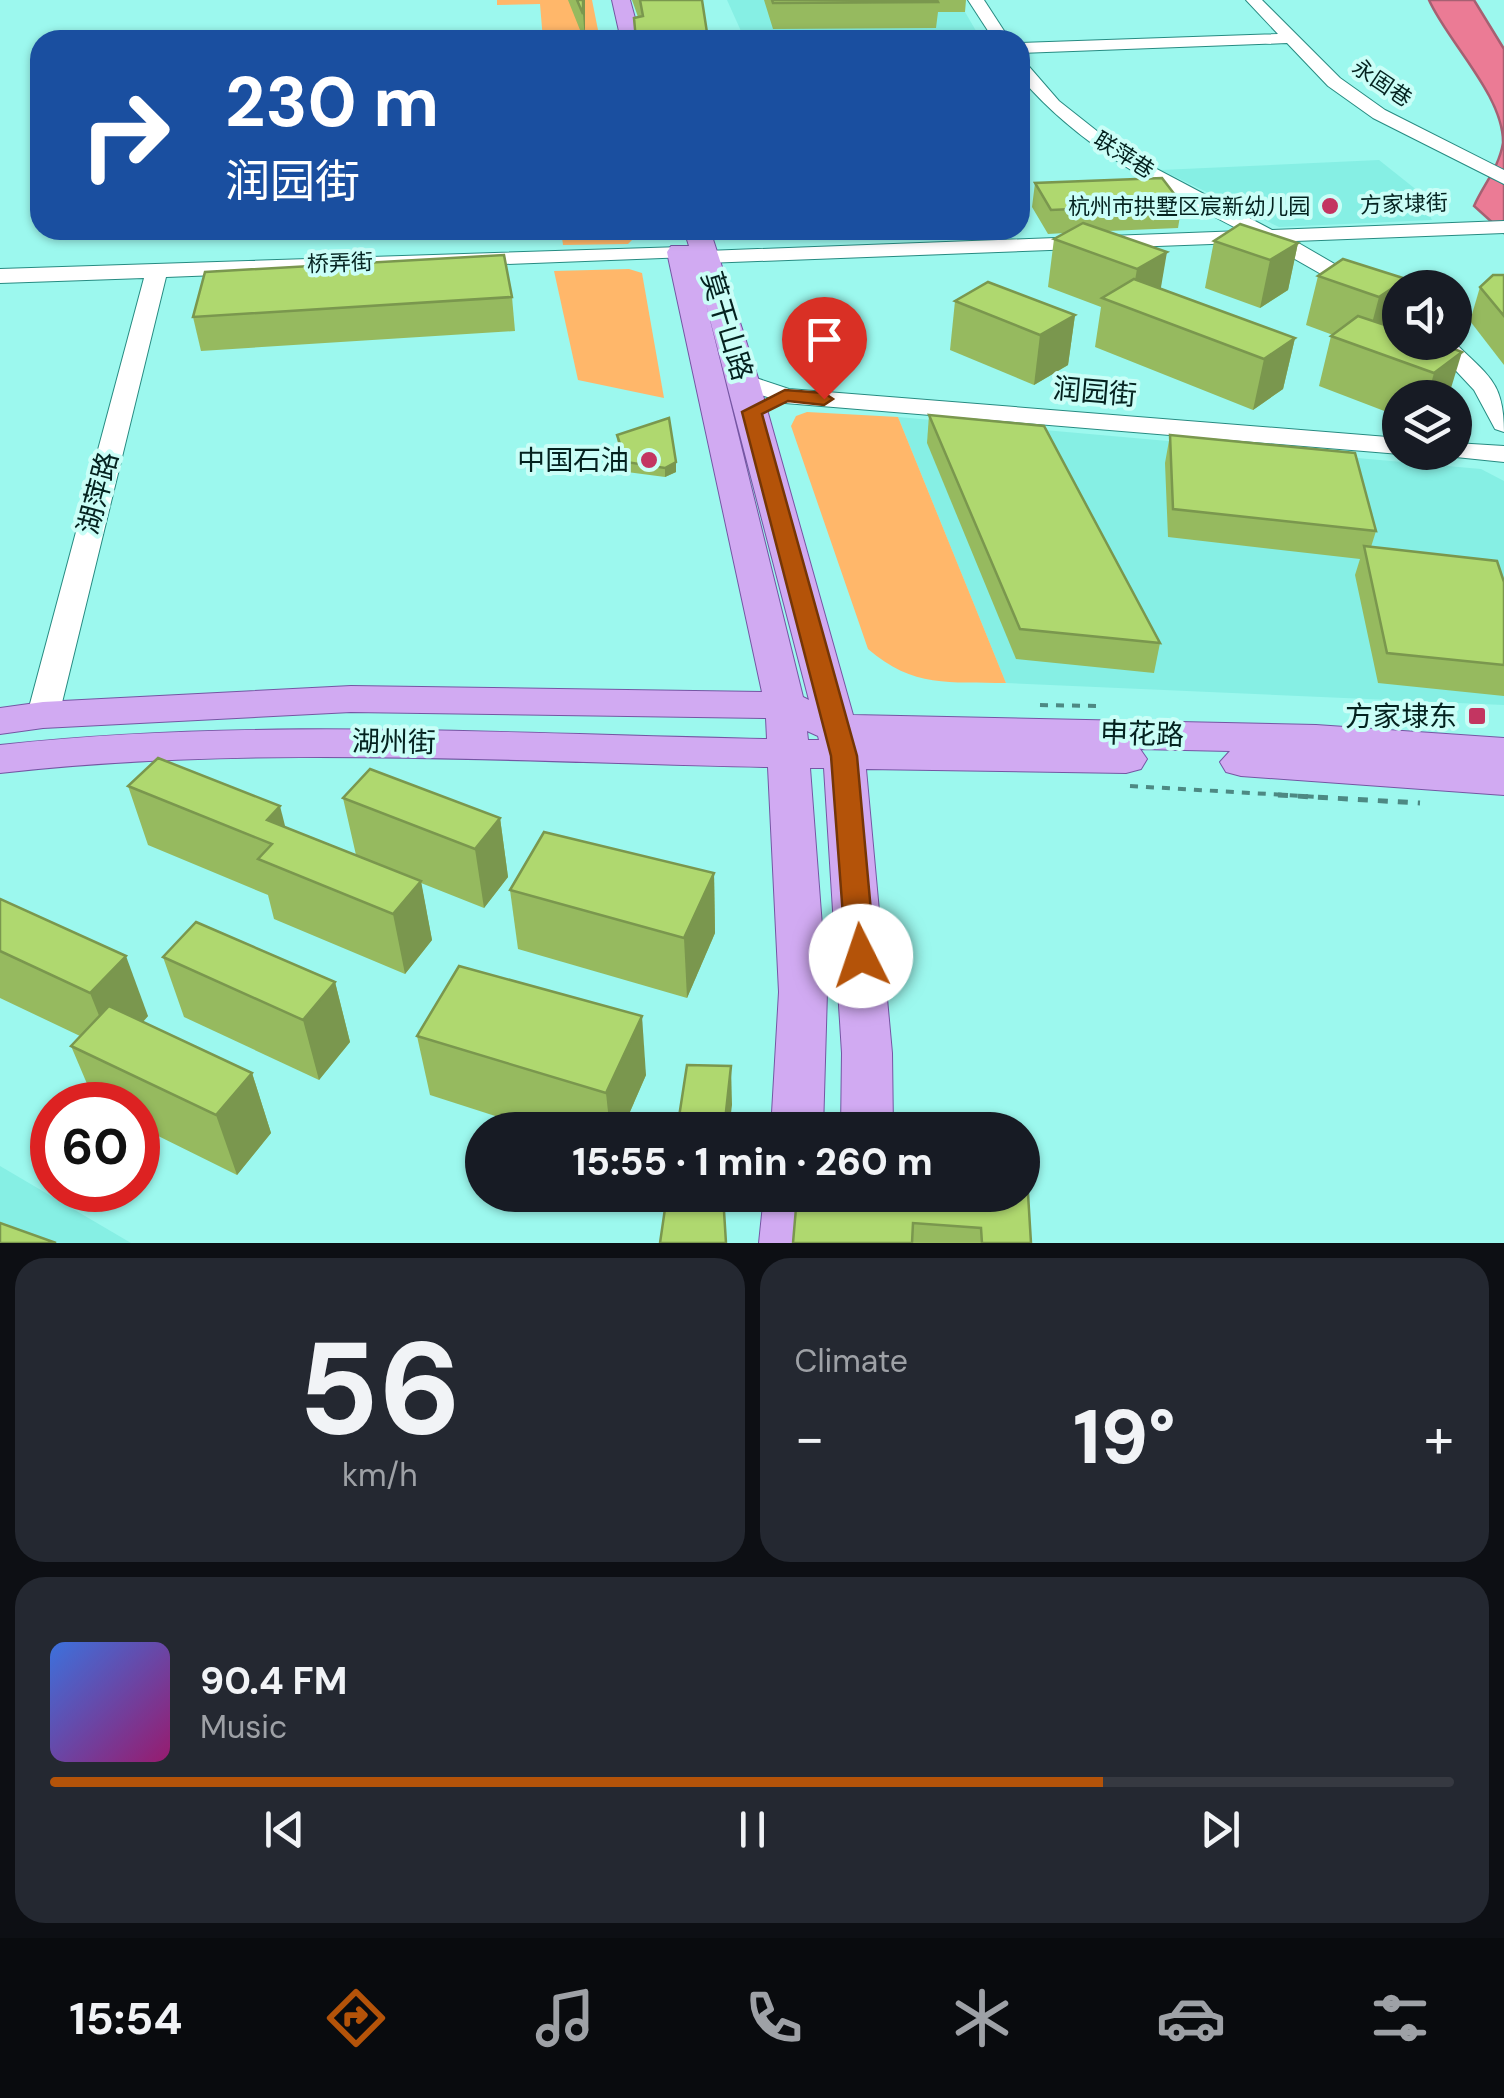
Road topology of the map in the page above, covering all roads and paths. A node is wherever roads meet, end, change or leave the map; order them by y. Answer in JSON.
{"nodes":[{"id":1,"x":621,"y":0,"type":"edge"},
{"id":2,"x":642,"y":0,"type":"edge"},
{"id":3,"x":976,"y":0,"type":"edge"},
{"id":4,"x":1254,"y":0,"type":"edge"},
{"id":5,"x":628,"y":30,"type":"edge"},
{"id":6,"x":650,"y":30,"type":"edge"},
{"id":7,"x":996,"y":30,"type":"edge"},
{"id":8,"x":1289,"y":38,"type":"junction"},
{"id":9,"x":1030,"y":48,"type":"edge"},
{"id":10,"x":1030,"y":78,"type":"edge"},
{"id":11,"x":1504,"y":178,"type":"edge"},
{"id":12,"x":1504,"y":227,"type":"edge"},
{"id":13,"x":1266,"y":233,"type":"junction"},
{"id":14,"x":1030,"y":237,"type":"edge"},
{"id":15,"x":863,"y":240,"type":"edge"},
{"id":16,"x":690,"y":243,"type":"edge"},
{"id":17,"x":157,"y":271,"type":"junction"},
{"id":18,"x":0,"y":276,"type":"edge"},
{"id":19,"x":1382,"y":301,"type":"edge"},
{"id":20,"x":1458,"y":360,"type":"edge"},
{"id":21,"x":748,"y":397,"type":"junction"},
{"id":22,"x":1504,"y":424,"type":"edge"},
{"id":23,"x":1382,"y":445,"type":"edge"},
{"id":24,"x":1472,"y":452,"type":"edge"},
{"id":25,"x":1504,"y":454,"type":"edge"},
{"id":26,"x":785,"y":705,"type":"junction"},
{"id":27,"x":43,"y":715,"type":"junction"},
{"id":28,"x":0,"y":721,"type":"edge"},
{"id":29,"x":840,"y":742,"type":"junction"},
{"id":30,"x":1504,"y":752,"type":"edge"},
{"id":31,"x":790,"y":754,"type":"junction"},
{"id":32,"x":0,"y":758,"type":"edge"},
{"id":33,"x":1504,"y":780,"type":"edge"},
{"id":34,"x":1120,"y":784,"type":"dead end"},
{"id":35,"x":1437,"y":801,"type":"dead end"},
{"id":36,"x":797,"y":1112,"type":"edge"},
{"id":37,"x":867,"y":1112,"type":"edge"},
{"id":38,"x":790,"y":1212,"type":"edge"},
{"id":39,"x":861,"y":1212,"type":"edge"},
{"id":40,"x":787,"y":1243,"type":"edge"},
{"id":41,"x":859,"y":1243,"type":"edge"}],
"edges":[{"from":1,"to":5,"type":"main road"},
{"from":2,"to":6,"type":"main road"},
{"from":3,"to":7,"type":"street"},
{"from":4,"to":8,"type":"street","name":"永固巷"},
{"from":8,"to":9,"type":"street"},
{"from":8,"to":11,"type":"street","name":"永固巷"},
{"from":10,"to":13,"type":"street","name":"联萍巷"},
{"from":12,"to":13,"type":"street","name":"方家埭街"},
{"from":13,"to":14,"type":"street","name":"方家埭街"},
{"from":13,"to":19,"type":"street","name":"联萍巷"},
{"from":15,"to":16,"type":"street","name":"方家埭街"},
{"from":16,"to":17,"type":"street","name":"桥弄街"},
{"from":16,"to":21,"type":"main road","name":"莫干山路"},
{"from":16,"to":26,"type":"main road","name":"莫干山路"},
{"from":17,"to":18,"type":"street","name":"桥弄街"},
{"from":17,"to":27,"type":"street","name":"湖萍路"},
{"from":20,"to":22,"type":"street"},
{"from":21,"to":23,"type":"street","name":"润园街"},
{"from":21,"to":29,"type":"main road","name":"莫干山路"},
{"from":24,"to":25,"type":"street"},
{"from":26,"to":27,"type":"main road","name":"湖州街"},
{"from":26,"to":29,"type":"main road","name":"申花路"},
{"from":26,"to":31,"type":"main road","name":"莫干山路"},
{"from":27,"to":28,"type":"main road","name":"湖州街"},
{"from":29,"to":30,"type":"main road","name":"申花路"},
{"from":29,"to":31,"type":"main road","name":"申花路"},
{"from":29,"to":33,"type":"main road","name":"申花路"},
{"from":29,"to":37,"type":"main road","name":"莫干山路"},
{"from":31,"to":32,"type":"main road","name":"湖州街"},
{"from":31,"to":36,"type":"main road","name":"莫干山路"},
{"from":34,"to":35,"type":"path"},
{"from":38,"to":40,"type":"main road"},
{"from":39,"to":41,"type":"main road"}]}
